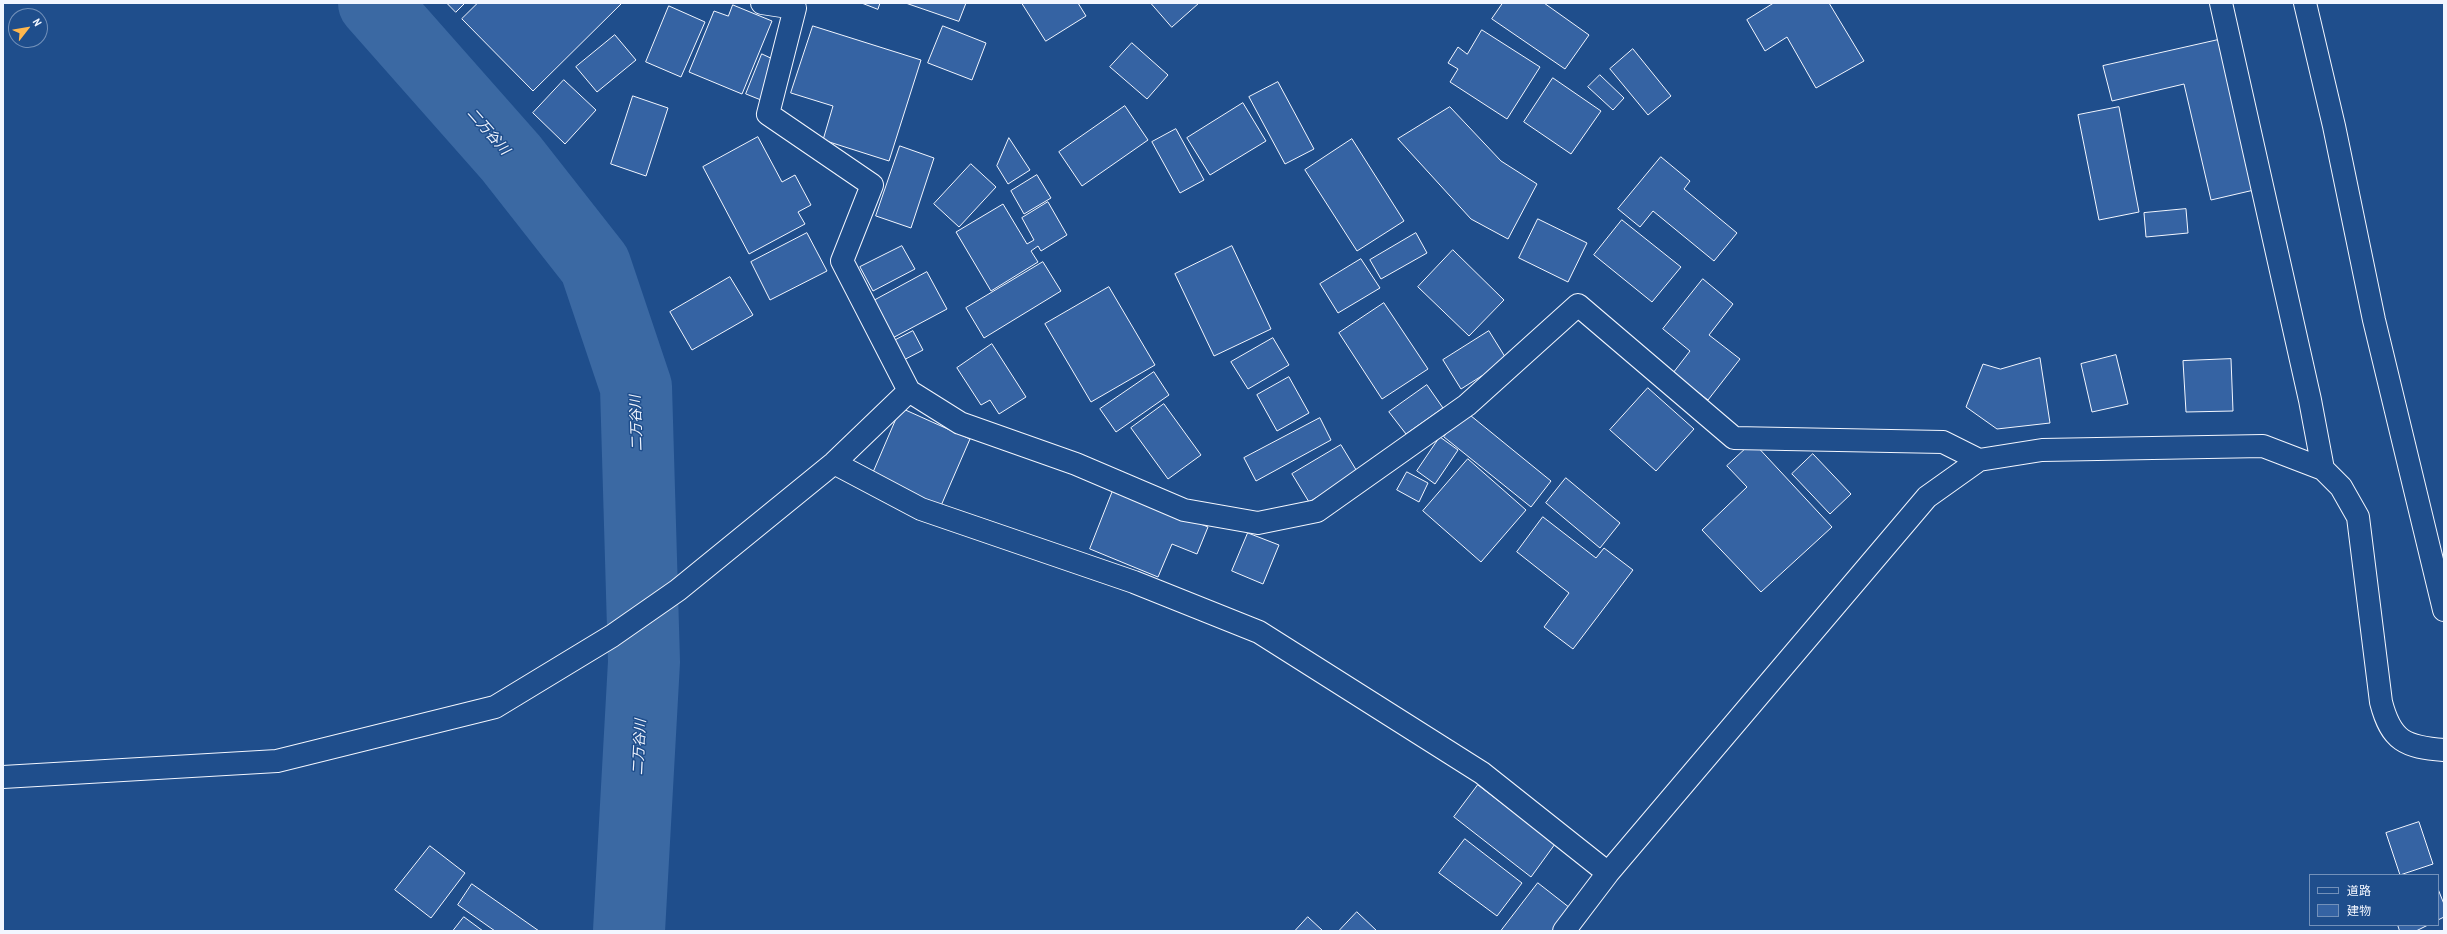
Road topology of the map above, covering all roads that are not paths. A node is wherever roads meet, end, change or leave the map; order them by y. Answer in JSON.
{"nodes":[{"id":1,"x":762,"y":3,"type":"edge"},
{"id":2,"x":2221,"y":3,"type":"edge"},
{"id":3,"x":2304,"y":3,"type":"edge"},
{"id":4,"x":909,"y":391,"type":"junction"},
{"id":5,"x":1979,"y":460,"type":"junction"},
{"id":6,"x":834,"y":463,"type":"junction"},
{"id":7,"x":2323,"y":469,"type":"junction"},
{"id":8,"x":2444,"y":610,"type":"edge"},
{"id":9,"x":2444,"y":750,"type":"edge"},
{"id":10,"x":3,"y":777,"type":"edge"},
{"id":11,"x":1608,"y":873,"type":"junction"},
{"id":12,"x":1564,"y":931,"type":"edge"}],
"edges":[{"from":1,"to":4,"type":"street"},
{"from":2,"to":7,"type":"street"},
{"from":3,"to":8,"type":"street"},
{"from":4,"to":5,"type":"street"},
{"from":4,"to":6,"type":"street"},
{"from":5,"to":7,"type":"street"},
{"from":5,"to":11,"type":"street"},
{"from":6,"to":10,"type":"street"},
{"from":6,"to":11,"type":"street"},
{"from":7,"to":9,"type":"street"},
{"from":11,"to":12,"type":"street"}]}
